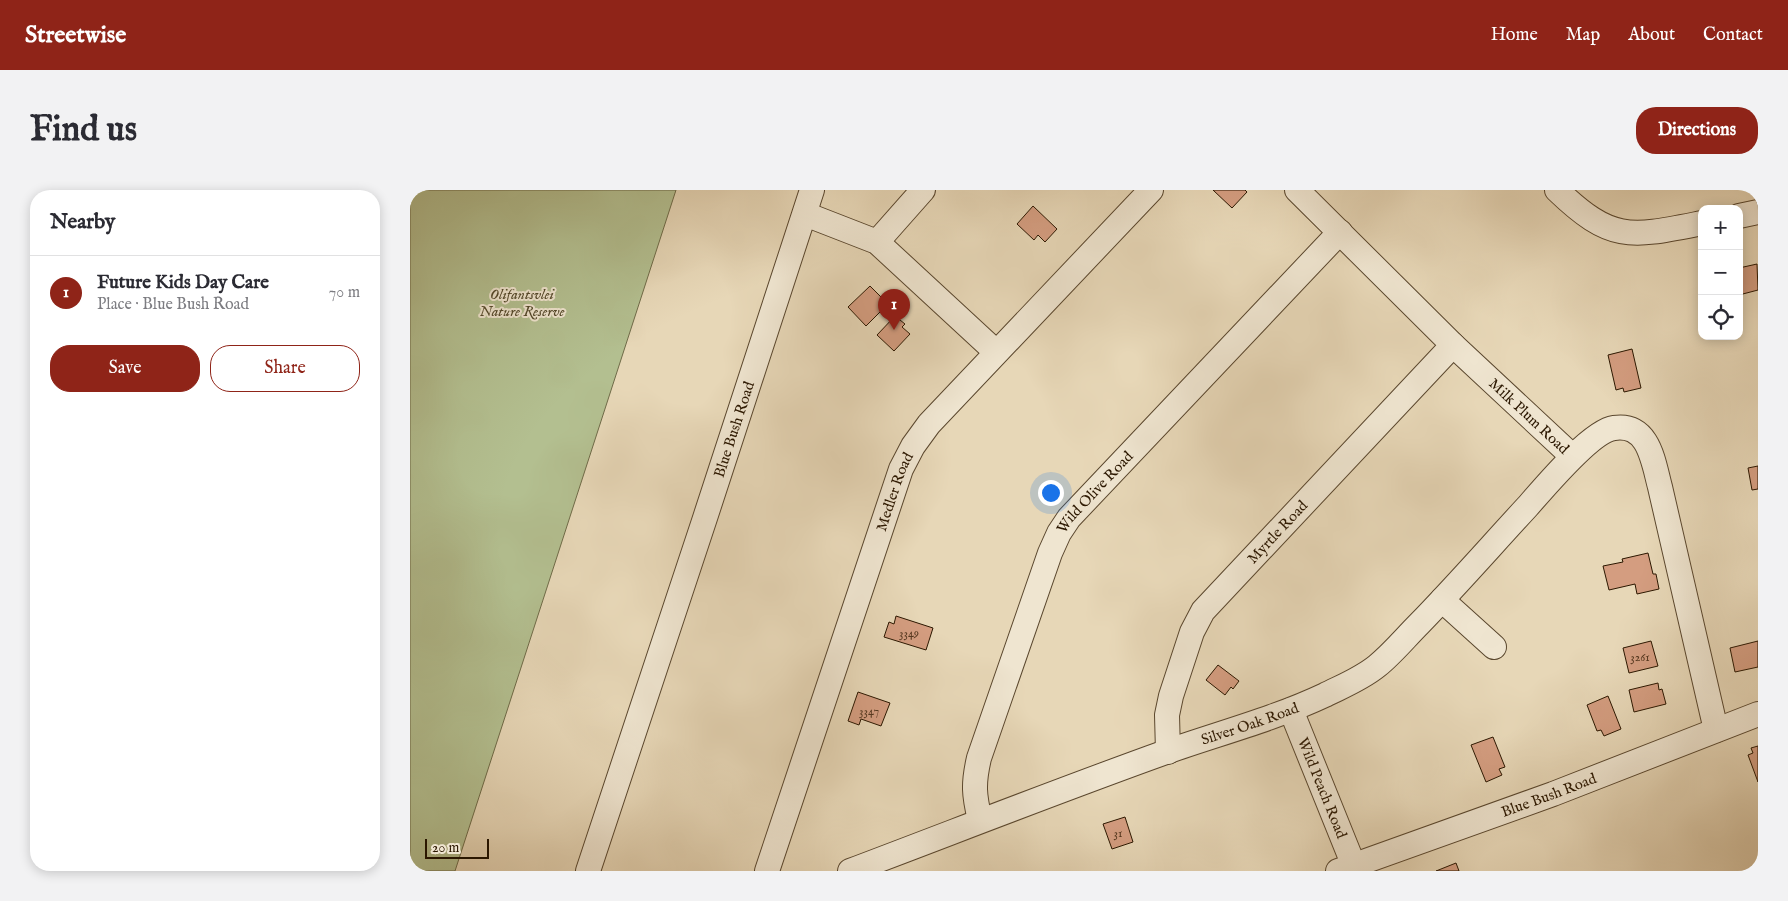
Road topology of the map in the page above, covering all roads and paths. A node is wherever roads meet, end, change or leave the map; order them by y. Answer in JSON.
{"nodes":[{"id":1,"x":812,"y":190,"type":"edge"},
{"id":2,"x":923,"y":190,"type":"edge"},
{"id":3,"x":1151,"y":190,"type":"edge"},
{"id":4,"x":1297,"y":190,"type":"edge"},
{"id":5,"x":1557,"y":190,"type":"edge"},
{"id":6,"x":1758,"y":212,"type":"edge"},
{"id":7,"x":805,"y":214,"type":"junction"},
{"id":8,"x":1743,"y":215,"type":"edge"},
{"id":9,"x":1698,"y":224,"type":"edge"},
{"id":10,"x":1340,"y":232,"type":"junction"},
{"id":11,"x":877,"y":242,"type":"junction"},
{"id":12,"x":1453,"y":345,"type":"junction"},
{"id":13,"x":996,"y":352,"type":"junction"},
{"id":14,"x":1572,"y":456,"type":"junction"},
{"id":15,"x":1442,"y":600,"type":"junction"},
{"id":16,"x":1494,"y":647,"type":"dead end"},
{"id":17,"x":1291,"y":710,"type":"junction"},
{"id":18,"x":1758,"y":714,"type":"edge"},
{"id":19,"x":1716,"y":730,"type":"junction"},
{"id":20,"x":1168,"y":752,"type":"junction"},
{"id":21,"x":980,"y":820,"type":"junction"},
{"id":22,"x":1350,"y":869,"type":"edge"},
{"id":23,"x":588,"y":871,"type":"edge"},
{"id":24,"x":767,"y":871,"type":"edge"},
{"id":25,"x":850,"y":871,"type":"edge"}],
"edges":[{"from":1,"to":7,"type":"street","name":"Blue Bush Road"},
{"from":2,"to":11,"type":"street"},
{"from":3,"to":13,"type":"street","name":"Medler Road"},
{"from":4,"to":10,"type":"street","name":"Milk Plum Road"},
{"from":5,"to":9,"type":"street"},
{"from":6,"to":8,"type":"street"},
{"from":7,"to":11,"type":"street"},
{"from":7,"to":23,"type":"street","name":"Blue Bush Road"},
{"from":10,"to":12,"type":"street","name":"Milk Plum Road"},
{"from":10,"to":21,"type":"street","name":"Wild Olive Road"},
{"from":11,"to":13,"type":"street"},
{"from":12,"to":14,"type":"street","name":"Milk Plum Road"},
{"from":12,"to":20,"type":"street","name":"Myrtle Road"},
{"from":13,"to":24,"type":"street","name":"Medler Road"},
{"from":14,"to":15,"type":"street","name":"Silver Oak Road"},
{"from":14,"to":19,"type":"street","name":"Milk Plum Road"},
{"from":15,"to":16,"type":"street"},
{"from":15,"to":17,"type":"street","name":"Silver Oak Road"},
{"from":17,"to":20,"type":"street","name":"Silver Oak Road"},
{"from":17,"to":22,"type":"street","name":"Wild Peach Road"},
{"from":18,"to":19,"type":"street","name":"Blue Bush Road"},
{"from":19,"to":22,"type":"street","name":"Blue Bush Road"},
{"from":20,"to":21,"type":"street","name":"Silver Oak Road"},
{"from":21,"to":25,"type":"street","name":"Silver Oak Road"}]}
